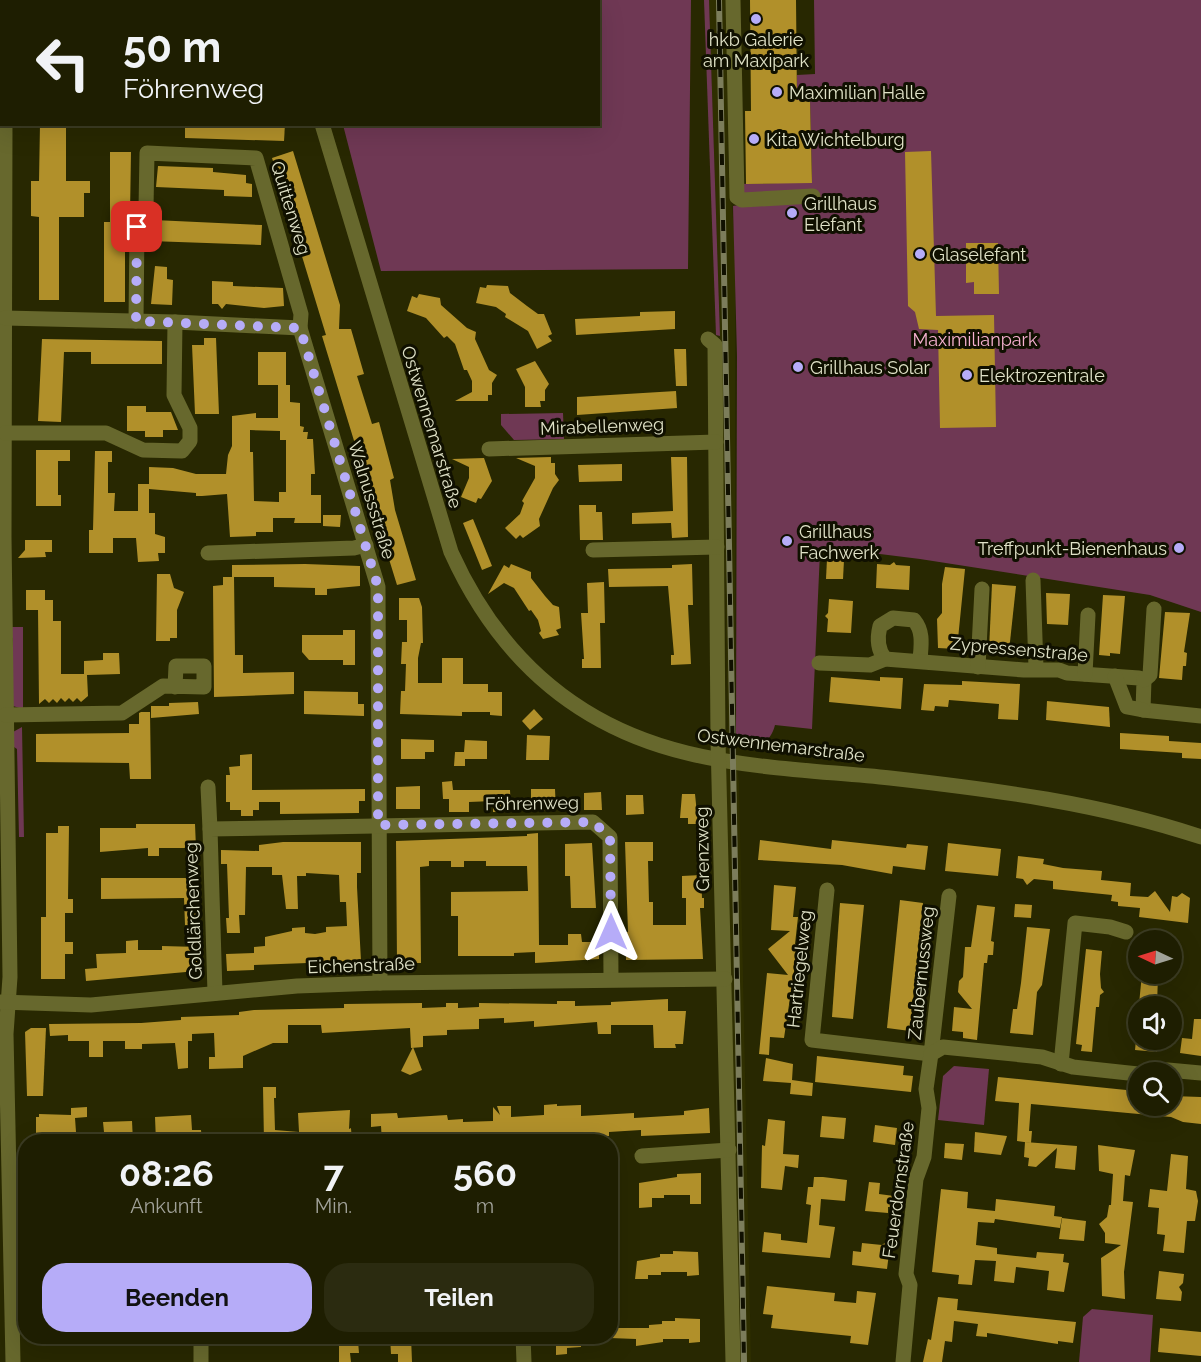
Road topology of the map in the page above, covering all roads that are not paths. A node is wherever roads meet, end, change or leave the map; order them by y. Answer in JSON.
{"nodes":[{"id":1,"x":733,"y":0,"type":"edge"},
{"id":2,"x":5,"y":126,"type":"edge"},
{"id":3,"x":323,"y":126,"type":"edge"},
{"id":4,"x":813,"y":196,"type":"dead end"},
{"id":5,"x":5,"y":318,"type":"junction"},
{"id":6,"x":136,"y":321,"type":"junction"},
{"id":7,"x":175,"y":322,"type":"junction"},
{"id":8,"x":300,"y":328,"type":"junction"},
{"id":9,"x":708,"y":339,"type":"dead end"},
{"id":10,"x":5,"y":433,"type":"junction"},
{"id":11,"x":716,"y":442,"type":"junction"},
{"id":12,"x":489,"y":449,"type":"dead end"},
{"id":13,"x":2,"y":537,"type":"edge"},
{"id":14,"x":366,"y":545,"type":"junction"},
{"id":15,"x":717,"y":547,"type":"junction"},
{"id":16,"x":593,"y":550,"type":"dead end"},
{"id":17,"x":208,"y":553,"type":"dead end"},
{"id":18,"x":1033,"y":580,"type":"dead end"},
{"id":19,"x":982,"y":589,"type":"dead end"},
{"id":20,"x":1154,"y":609,"type":"dead end"},
{"id":21,"x":1088,"y":615,"type":"dead end"},
{"id":22,"x":885,"y":659,"type":"junction"},
{"id":23,"x":920,"y":660,"type":"junction"},
{"id":24,"x":819,"y":663,"type":"dead end"},
{"id":25,"x":978,"y":667,"type":"junction"},
{"id":26,"x":1036,"y":668,"type":"junction"},
{"id":27,"x":1084,"y":674,"type":"junction"},
{"id":28,"x":1115,"y":676,"type":"junction"},
{"id":29,"x":1144,"y":680,"type":"junction"},
{"id":30,"x":175,"y":687,"type":"dead end"},
{"id":31,"x":1143,"y":710,"type":"junction"},
{"id":32,"x":6,"y":715,"type":"junction"},
{"id":33,"x":1201,"y":716,"type":"edge"},
{"id":34,"x":719,"y":759,"type":"junction"},
{"id":35,"x":208,"y":787,"type":"dead end"},
{"id":36,"x":378,"y":825,"type":"junction"},
{"id":37,"x":210,"y":829,"type":"junction"},
{"id":38,"x":1201,"y":837,"type":"edge"},
{"id":39,"x":826,"y":890,"type":"dead end"},
{"id":40,"x":949,"y":896,"type":"dead end"},
{"id":41,"x":1126,"y":932,"type":"dead end"},
{"id":42,"x":611,"y":979,"type":"junction"},
{"id":43,"x":725,"y":979,"type":"junction"},
{"id":44,"x":380,"y":983,"type":"junction"},
{"id":45,"x":215,"y":993,"type":"junction"},
{"id":46,"x":4,"y":1003,"type":"edge"},
{"id":47,"x":932,"y":1054,"type":"junction"},
{"id":48,"x":1061,"y":1064,"type":"junction"},
{"id":49,"x":1182,"y":1071,"type":"edge"},
{"id":50,"x":1128,"y":1073,"type":"edge"},
{"id":51,"x":1201,"y":1073,"type":"edge"},
{"id":52,"x":729,"y":1150,"type":"junction"},
{"id":53,"x":642,"y":1156,"type":"dead end"},
{"id":54,"x":5,"y":1241,"type":"edge"},
{"id":55,"x":201,"y":1344,"type":"edge"},
{"id":56,"x":523,"y":1344,"type":"edge"},
{"id":57,"x":13,"y":1362,"type":"edge"},
{"id":58,"x":201,"y":1362,"type":"edge"},
{"id":59,"x":524,"y":1362,"type":"edge"},
{"id":60,"x":733,"y":1362,"type":"edge"},
{"id":61,"x":903,"y":1362,"type":"edge"}],
"edges":[{"from":1,"to":4,"type":"street"},
{"from":2,"to":5,"type":"street"},
{"from":3,"to":34,"type":"street","name":"Ostwennemarstraße"},
{"from":5,"to":6,"type":"street"},
{"from":5,"to":10,"type":"street"},
{"from":6,"to":7,"type":"street"},
{"from":6,"to":8,"type":"street","name":"Quittenweg"},
{"from":7,"to":8,"type":"street"},
{"from":7,"to":10,"type":"street"},
{"from":8,"to":14,"type":"street","name":"Walnussstraße"},
{"from":9,"to":11,"type":"street","name":"Grenzweg"},
{"from":10,"to":13,"type":"street"},
{"from":11,"to":12,"type":"street","name":"Mirabellenweg"},
{"from":11,"to":15,"type":"street","name":"Grenzweg"},
{"from":13,"to":32,"type":"street"},
{"from":14,"to":17,"type":"street"},
{"from":14,"to":36,"type":"street","name":"Walnussstraße"},
{"from":15,"to":16,"type":"street"},
{"from":15,"to":34,"type":"street","name":"Grenzweg"},
{"from":18,"to":26,"type":"street"},
{"from":19,"to":25,"type":"street"},
{"from":20,"to":29,"type":"street"},
{"from":21,"to":27,"type":"street"},
{"from":22,"to":23,"type":"street","name":"Zypressenstraße"},
{"from":22,"to":23,"type":"street"},
{"from":22,"to":24,"type":"street","name":"Zypressenstraße"},
{"from":23,"to":25,"type":"street","name":"Zypressenstraße"},
{"from":25,"to":26,"type":"street","name":"Zypressenstraße"},
{"from":26,"to":27,"type":"street","name":"Zypressenstraße"},
{"from":27,"to":28,"type":"street","name":"Zypressenstraße"},
{"from":28,"to":29,"type":"street","name":"Zypressenstraße"},
{"from":28,"to":31,"type":"street"},
{"from":29,"to":31,"type":"street"},
{"from":30,"to":32,"type":"street"},
{"from":31,"to":33,"type":"street"},
{"from":32,"to":46,"type":"street"},
{"from":34,"to":38,"type":"street","name":"Ostwennemarstraße"},
{"from":34,"to":43,"type":"street","name":"Grenzweg"},
{"from":35,"to":37,"type":"street","name":"Goldlärchenweg"},
{"from":36,"to":37,"type":"street","name":"Goldlärchenweg"},
{"from":36,"to":42,"type":"street","name":"Föhrenweg"},
{"from":36,"to":44,"type":"street","name":"Walnussstraße"},
{"from":37,"to":45,"type":"street","name":"Goldlärchenweg"},
{"from":39,"to":47,"type":"street","name":"Hartriegelweg"},
{"from":40,"to":47,"type":"street","name":"Zaubernussweg"},
{"from":41,"to":48,"type":"street"},
{"from":42,"to":43,"type":"street","name":"Eichenstraße"},
{"from":42,"to":44,"type":"street","name":"Eichenstraße"},
{"from":43,"to":52,"type":"street","name":"Grenzweg"},
{"from":44,"to":45,"type":"street","name":"Eichenstraße"},
{"from":45,"to":46,"type":"street","name":"Eichenstraße"},
{"from":46,"to":54,"type":"street"},
{"from":47,"to":48,"type":"street"},
{"from":47,"to":61,"type":"street","name":"Feuerdornstraße"},
{"from":48,"to":50,"type":"street"},
{"from":49,"to":51,"type":"street"},
{"from":52,"to":53,"type":"street"},
{"from":52,"to":60,"type":"street","name":"Grenzweg"},
{"from":54,"to":57,"type":"street"},
{"from":55,"to":58,"type":"street"},
{"from":56,"to":59,"type":"street"}]}
